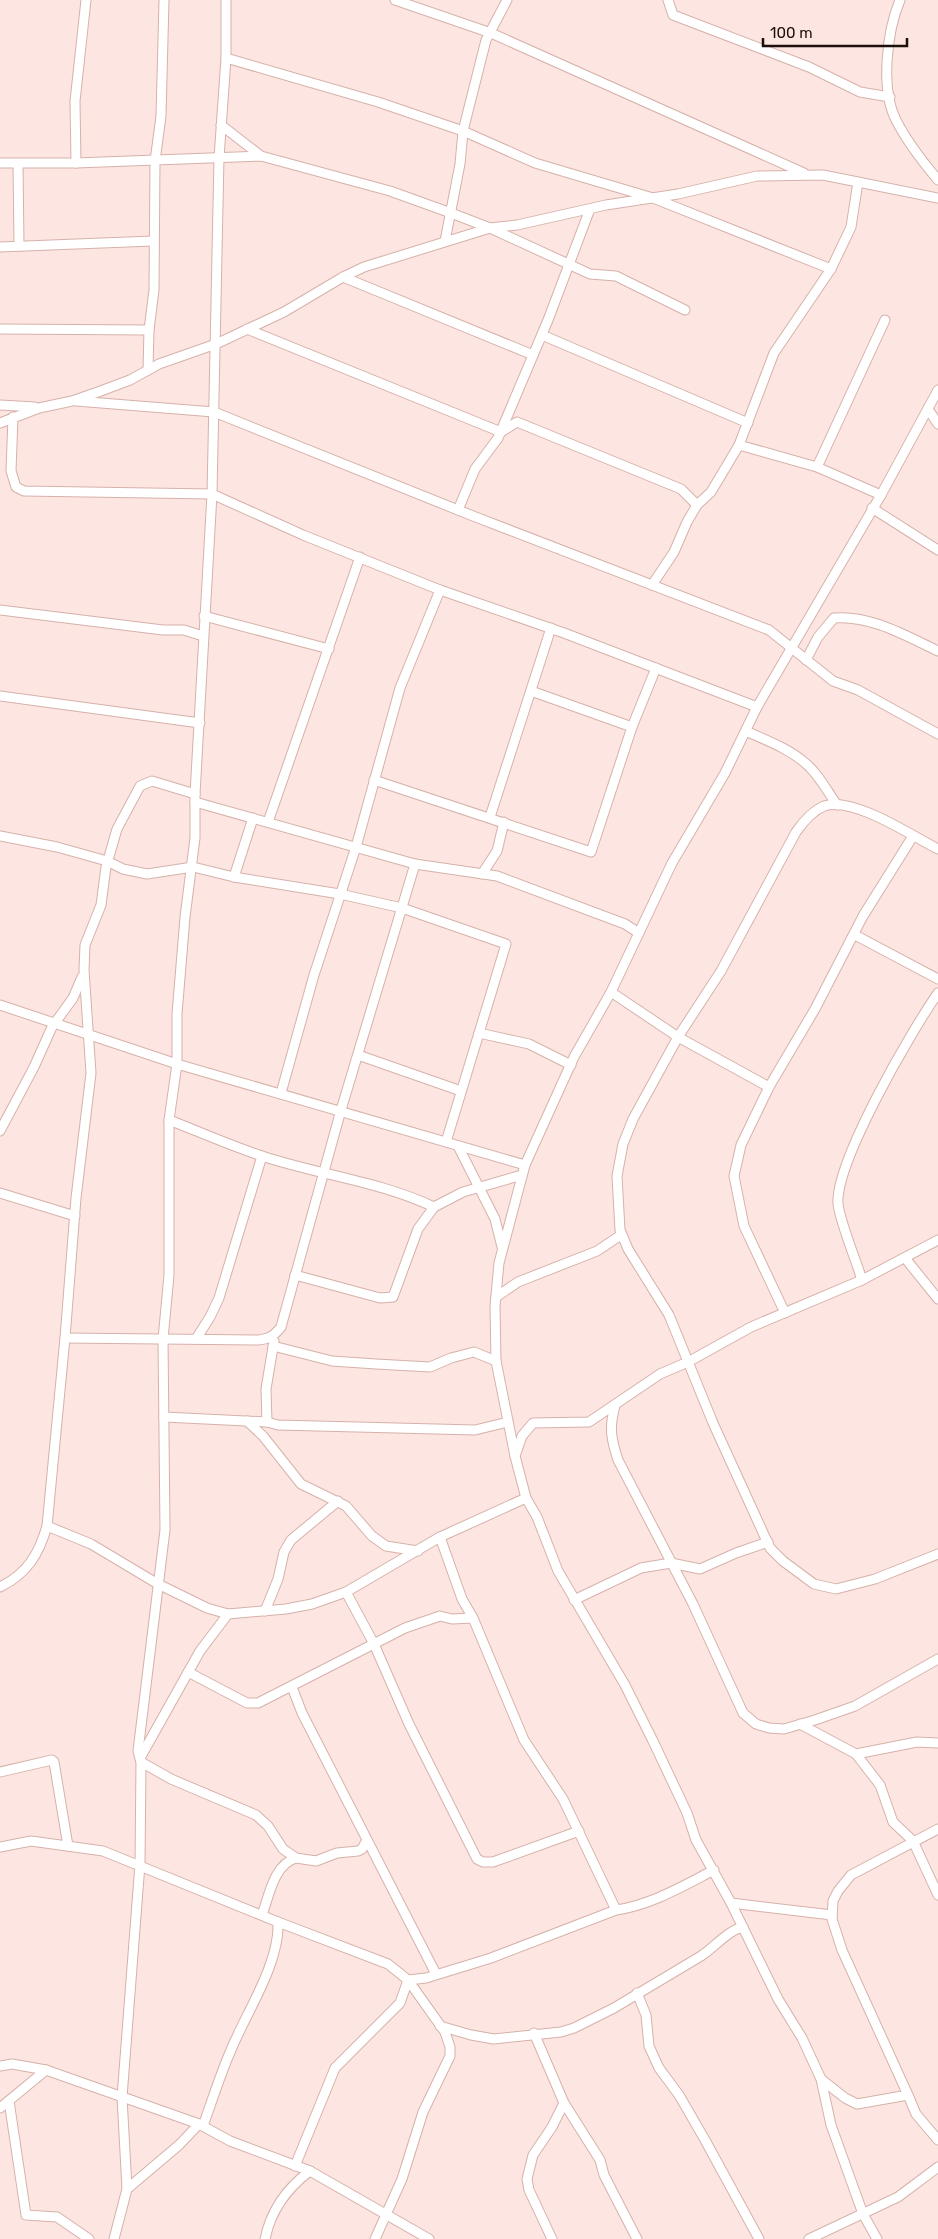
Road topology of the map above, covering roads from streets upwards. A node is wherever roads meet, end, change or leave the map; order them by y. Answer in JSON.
{"nodes":[{"id":1,"x":86,"y":0,"type":"edge"},
{"id":2,"x":164,"y":0,"type":"edge"},
{"id":3,"x":226,"y":0,"type":"edge"},
{"id":4,"x":395,"y":0,"type":"edge"},
{"id":5,"x":507,"y":0,"type":"edge"},
{"id":6,"x":668,"y":0,"type":"edge"},
{"id":7,"x":900,"y":0,"type":"edge"},
{"id":8,"x":491,"y":32,"type":"junction"},
{"id":9,"x":226,"y":58,"type":"junction"},
{"id":10,"x":890,"y":98,"type":"junction"},
{"id":11,"x":221,"y":125,"type":"junction"},
{"id":12,"x":463,"y":131,"type":"junction"},
{"id":13,"x":261,"y":156,"type":"junction"},
{"id":14,"x":219,"y":158,"type":"junction"},
{"id":15,"x":155,"y":161,"type":"junction"},
{"id":16,"x":0,"y":163,"type":"edge"},
{"id":17,"x":76,"y":163,"type":"junction"},
{"id":18,"x":18,"y":164,"type":"junction"},
{"id":19,"x":809,"y":175,"type":"junction"},
{"id":20,"x":938,"y":180,"type":"edge"},
{"id":21,"x":858,"y":182,"type":"junction"},
{"id":22,"x":937,"y":195,"type":"edge"},
{"id":23,"x":652,"y":198,"type":"junction"},
{"id":24,"x":590,"y":209,"type":"junction"},
{"id":25,"x":451,"y":213,"type":"junction"},
{"id":26,"x":490,"y":228,"type":"junction"},
{"id":27,"x":153,"y":241,"type":"junction"},
{"id":28,"x":446,"y":241,"type":"junction"},
{"id":29,"x":19,"y":246,"type":"junction"},
{"id":30,"x":0,"y":247,"type":"edge"},
{"id":31,"x":569,"y":266,"type":"junction"},
{"id":32,"x":831,"y":269,"type":"junction"},
{"id":33,"x":343,"y":277,"type":"junction"},
{"id":34,"x":685,"y":310,"type":"dead end"},
{"id":35,"x":885,"y":320,"type":"dead end"},
{"id":36,"x":0,"y":329,"type":"edge"},
{"id":37,"x":247,"y":329,"type":"junction"},
{"id":38,"x":149,"y":330,"type":"junction"},
{"id":39,"x":542,"y":335,"type":"junction"},
{"id":40,"x":216,"y":344,"type":"junction"},
{"id":41,"x":533,"y":355,"type":"junction"},
{"id":42,"x":148,"y":370,"type":"junction"},
{"id":43,"x":938,"y":390,"type":"edge"},
{"id":44,"x":72,"y":401,"type":"junction"},
{"id":45,"x":0,"y":405,"type":"edge"},
{"id":46,"x":39,"y":408,"type":"junction"},
{"id":47,"x":928,"y":409,"type":"junction"},
{"id":48,"x":214,"y":412,"type":"junction"},
{"id":49,"x":13,"y":417,"type":"junction"},
{"id":50,"x":0,"y":423,"type":"edge"},
{"id":51,"x":748,"y":423,"type":"junction"},
{"id":52,"x":938,"y":424,"type":"edge"},
{"id":53,"x":501,"y":432,"type":"junction"},
{"id":54,"x":739,"y":445,"type":"junction"},
{"id":55,"x":816,"y":467,"type":"junction"},
{"id":56,"x":212,"y":494,"type":"junction"},
{"id":57,"x":881,"y":495,"type":"junction"},
{"id":58,"x":697,"y":505,"type":"junction"},
{"id":59,"x":872,"y":508,"type":"junction"},
{"id":60,"x":458,"y":510,"type":"junction"},
{"id":61,"x":938,"y":550,"type":"edge"},
{"id":62,"x":360,"y":557,"type":"junction"},
{"id":63,"x":652,"y":585,"type":"junction"},
{"id":64,"x":440,"y":590,"type":"junction"},
{"id":65,"x":0,"y":610,"type":"edge"},
{"id":66,"x":204,"y":616,"type":"junction"},
{"id":67,"x":551,"y":628,"type":"junction"},
{"id":68,"x":203,"y":636,"type":"junction"},
{"id":69,"x":329,"y":649,"type":"junction"},
{"id":70,"x":792,"y":649,"type":"junction"},
{"id":71,"x":938,"y":651,"type":"edge"},
{"id":72,"x":806,"y":660,"type":"junction"},
{"id":73,"x":656,"y":668,"type":"junction"},
{"id":74,"x":531,"y":692,"type":"junction"},
{"id":75,"x":0,"y":696,"type":"edge"},
{"id":76,"x":757,"y":707,"type":"junction"},
{"id":77,"x":200,"y":723,"type":"junction"},
{"id":78,"x":632,"y":727,"type":"junction"},
{"id":79,"x":746,"y":731,"type":"junction"},
{"id":80,"x":938,"y":734,"type":"edge"},
{"id":81,"x":374,"y":780,"type":"junction"},
{"id":82,"x":195,"y":798,"type":"junction"},
{"id":83,"x":837,"y":805,"type":"junction"},
{"id":84,"x":253,"y":818,"type":"junction"},
{"id":85,"x":490,"y":818,"type":"junction"},
{"id":86,"x":268,"y":822,"type":"junction"},
{"id":87,"x":504,"y":822,"type":"junction"},
{"id":88,"x":0,"y":836,"type":"edge"},
{"id":89,"x":914,"y":836,"type":"junction"},
{"id":90,"x":356,"y":847,"type":"junction"},
{"id":91,"x":938,"y":849,"type":"edge"},
{"id":92,"x":107,"y":861,"type":"junction"},
{"id":93,"x":415,"y":864,"type":"junction"},
{"id":94,"x":193,"y":866,"type":"junction"},
{"id":95,"x":482,"y":874,"type":"junction"},
{"id":96,"x":234,"y":877,"type":"junction"},
{"id":97,"x":340,"y":894,"type":"junction"},
{"id":98,"x":402,"y":908,"type":"junction"},
{"id":99,"x":639,"y":933,"type":"junction"},
{"id":100,"x":855,"y":935,"type":"junction"},
{"id":101,"x":84,"y":970,"type":"junction"},
{"id":102,"x":938,"y":979,"type":"edge"},
{"id":103,"x":611,"y":992,"type":"junction"},
{"id":104,"x":938,"y":993,"type":"edge"},
{"id":105,"x":0,"y":1005,"type":"edge"},
{"id":106,"x":54,"y":1024,"type":"junction"},
{"id":107,"x":479,"y":1033,"type":"junction"},
{"id":108,"x":90,"y":1036,"type":"junction"},
{"id":109,"x":678,"y":1037,"type":"junction"},
{"id":110,"x":358,"y":1054,"type":"junction"},
{"id":111,"x":177,"y":1064,"type":"junction"},
{"id":112,"x":571,"y":1064,"type":"junction"},
{"id":113,"x":769,"y":1087,"type":"junction"},
{"id":114,"x":461,"y":1091,"type":"junction"},
{"id":115,"x":281,"y":1093,"type":"junction"},
{"id":116,"x":341,"y":1110,"type":"junction"},
{"id":117,"x":169,"y":1120,"type":"junction"},
{"id":118,"x":0,"y":1131,"type":"edge"},
{"id":119,"x":446,"y":1142,"type":"junction"},
{"id":120,"x":458,"y":1146,"type":"junction"},
{"id":121,"x":262,"y":1156,"type":"junction"},
{"id":122,"x":525,"y":1165,"type":"junction"},
{"id":123,"x":323,"y":1172,"type":"junction"},
{"id":124,"x":522,"y":1175,"type":"junction"},
{"id":125,"x":478,"y":1188,"type":"junction"},
{"id":126,"x":0,"y":1193,"type":"edge"},
{"id":127,"x":434,"y":1207,"type":"junction"},
{"id":128,"x":75,"y":1216,"type":"junction"},
{"id":129,"x":620,"y":1234,"type":"junction"},
{"id":130,"x":938,"y":1240,"type":"edge"},
{"id":131,"x":502,"y":1250,"type":"junction"},
{"id":132,"x":905,"y":1258,"type":"junction"},
{"id":133,"x":295,"y":1276,"type":"junction"},
{"id":134,"x":862,"y":1280,"type":"junction"},
{"id":135,"x":496,"y":1297,"type":"junction"},
{"id":136,"x":938,"y":1299,"type":"edge"},
{"id":137,"x":785,"y":1313,"type":"junction"},
{"id":138,"x":275,"y":1335,"type":"junction"},
{"id":139,"x":66,"y":1338,"type":"junction"},
{"id":140,"x":163,"y":1339,"type":"junction"},
{"id":141,"x":196,"y":1339,"type":"junction"},
{"id":142,"x":273,"y":1346,"type":"junction"},
{"id":143,"x":496,"y":1361,"type":"junction"},
{"id":144,"x":688,"y":1362,"type":"junction"},
{"id":145,"x":615,"y":1406,"type":"junction"},
{"id":146,"x":164,"y":1418,"type":"junction"},
{"id":147,"x":247,"y":1421,"type":"junction"},
{"id":148,"x":267,"y":1422,"type":"junction"},
{"id":149,"x":508,"y":1422,"type":"junction"},
{"id":150,"x":515,"y":1456,"type":"junction"},
{"id":151,"x":526,"y":1498,"type":"junction"},
{"id":152,"x":338,"y":1501,"type":"junction"},
{"id":153,"x":47,"y":1526,"type":"junction"},
{"id":154,"x":440,"y":1537,"type":"junction"},
{"id":155,"x":768,"y":1542,"type":"junction"},
{"id":156,"x":418,"y":1551,"type":"junction"},
{"id":157,"x":938,"y":1554,"type":"edge"},
{"id":158,"x":671,"y":1563,"type":"junction"},
{"id":159,"x":158,"y":1584,"type":"junction"},
{"id":160,"x":0,"y":1587,"type":"edge"},
{"id":161,"x":346,"y":1592,"type":"junction"},
{"id":162,"x":574,"y":1600,"type":"junction"},
{"id":163,"x":265,"y":1611,"type":"junction"},
{"id":164,"x":228,"y":1614,"type":"junction"},
{"id":165,"x":473,"y":1618,"type":"junction"},
{"id":166,"x":374,"y":1644,"type":"junction"},
{"id":167,"x":938,"y":1659,"type":"edge"},
{"id":168,"x":188,"y":1672,"type":"junction"},
{"id":169,"x":292,"y":1687,"type":"junction"},
{"id":170,"x":800,"y":1724,"type":"junction"},
{"id":171,"x":938,"y":1742,"type":"edge"},
{"id":172,"x":856,"y":1754,"type":"junction"},
{"id":173,"x":140,"y":1760,"type":"junction"},
{"id":174,"x":0,"y":1772,"type":"edge"},
{"id":175,"x":938,"y":1829,"type":"edge"},
{"id":176,"x":579,"y":1831,"type":"junction"},
{"id":177,"x":367,"y":1840,"type":"junction"},
{"id":178,"x":913,"y":1841,"type":"junction"},
{"id":179,"x":68,"y":1846,"type":"junction"},
{"id":180,"x":0,"y":1847,"type":"edge"},
{"id":181,"x":296,"y":1858,"type":"junction"},
{"id":182,"x":140,"y":1864,"type":"junction"},
{"id":183,"x":714,"y":1870,"type":"junction"},
{"id":184,"x":938,"y":1896,"type":"edge"},
{"id":185,"x":731,"y":1903,"type":"junction"},
{"id":186,"x":616,"y":1910,"type":"junction"},
{"id":187,"x":262,"y":1915,"type":"junction"},
{"id":188,"x":832,"y":1915,"type":"junction"},
{"id":189,"x":278,"y":1922,"type":"junction"},
{"id":190,"x":743,"y":1927,"type":"junction"},
{"id":191,"x":436,"y":1974,"type":"junction"},
{"id":192,"x":408,"y":1980,"type":"junction"},
{"id":193,"x":637,"y":1993,"type":"junction"},
{"id":194,"x":440,"y":2026,"type":"junction"},
{"id":195,"x":534,"y":2033,"type":"junction"},
{"id":196,"x":0,"y":2066,"type":"edge"},
{"id":197,"x":46,"y":2070,"type":"junction"},
{"id":198,"x":821,"y":2079,"type":"junction"},
{"id":199,"x":908,"y":2095,"type":"junction"},
{"id":200,"x":122,"y":2097,"type":"junction"},
{"id":201,"x":9,"y":2101,"type":"junction"},
{"id":202,"x":564,"y":2103,"type":"junction"},
{"id":203,"x":0,"y":2108,"type":"edge"},
{"id":204,"x":201,"y":2125,"type":"junction"},
{"id":205,"x":938,"y":2140,"type":"edge"},
{"id":206,"x":295,"y":2166,"type":"junction"},
{"id":207,"x":938,"y":2167,"type":"edge"},
{"id":208,"x":310,"y":2171,"type":"junction"},
{"id":209,"x":126,"y":2189,"type":"junction"},
{"id":210,"x":863,"y":2214,"type":"junction"},
{"id":211,"x":387,"y":2215,"type":"junction"},
{"id":212,"x":90,"y":2239,"type":"edge"},
{"id":213,"x":114,"y":2239,"type":"edge"},
{"id":214,"x":265,"y":2239,"type":"edge"},
{"id":215,"x":375,"y":2239,"type":"edge"},
{"id":216,"x":429,"y":2239,"type":"edge"},
{"id":217,"x":552,"y":2239,"type":"edge"},
{"id":218,"x":637,"y":2239,"type":"edge"},
{"id":219,"x":759,"y":2239,"type":"edge"},
{"id":220,"x":809,"y":2239,"type":"edge"},
{"id":221,"x":877,"y":2239,"type":"edge"}],
"edges":[{"from":1,"to":17,"type":"street"},
{"from":2,"to":15,"type":"street"},
{"from":3,"to":9,"type":"street"},
{"from":4,"to":8,"type":"street"},
{"from":5,"to":8,"type":"street"},
{"from":6,"to":10,"type":"street"},
{"from":7,"to":10,"type":"street"},
{"from":8,"to":12,"type":"street"},
{"from":8,"to":19,"type":"street"},
{"from":9,"to":11,"type":"street"},
{"from":9,"to":12,"type":"street"},
{"from":10,"to":20,"type":"street"},
{"from":11,"to":13,"type":"street"},
{"from":11,"to":14,"type":"street"},
{"from":12,"to":23,"type":"street"},
{"from":12,"to":25,"type":"street"},
{"from":13,"to":14,"type":"street"},
{"from":13,"to":25,"type":"street"},
{"from":14,"to":15,"type":"street"},
{"from":14,"to":40,"type":"street"},
{"from":15,"to":17,"type":"street"},
{"from":15,"to":27,"type":"street"},
{"from":16,"to":18,"type":"street"},
{"from":17,"to":18,"type":"street"},
{"from":18,"to":29,"type":"street"},
{"from":19,"to":21,"type":"street"},
{"from":19,"to":23,"type":"street"},
{"from":21,"to":22,"type":"street"},
{"from":21,"to":32,"type":"street"},
{"from":23,"to":24,"type":"street"},
{"from":23,"to":32,"type":"street"},
{"from":24,"to":26,"type":"street"},
{"from":24,"to":31,"type":"street"},
{"from":25,"to":26,"type":"street"},
{"from":25,"to":28,"type":"street"},
{"from":26,"to":28,"type":"street"},
{"from":26,"to":31,"type":"street"},
{"from":27,"to":29,"type":"street"},
{"from":27,"to":38,"type":"street"},
{"from":28,"to":33,"type":"street"},
{"from":29,"to":30,"type":"street"},
{"from":31,"to":34,"type":"street"},
{"from":31,"to":39,"type":"street"},
{"from":32,"to":51,"type":"street"},
{"from":33,"to":37,"type":"street"},
{"from":33,"to":41,"type":"street"},
{"from":35,"to":55,"type":"street"},
{"from":36,"to":38,"type":"street"},
{"from":37,"to":40,"type":"street"},
{"from":37,"to":53,"type":"street"},
{"from":38,"to":42,"type":"street"},
{"from":39,"to":41,"type":"street"},
{"from":39,"to":51,"type":"street"},
{"from":40,"to":42,"type":"street"},
{"from":40,"to":48,"type":"street"},
{"from":41,"to":53,"type":"street"},
{"from":42,"to":44,"type":"street"},
{"from":43,"to":47,"type":"street"},
{"from":44,"to":46,"type":"street"},
{"from":44,"to":48,"type":"street"},
{"from":45,"to":46,"type":"street"},
{"from":46,"to":49,"type":"street"},
{"from":47,"to":52,"type":"street"},
{"from":47,"to":57,"type":"street"},
{"from":48,"to":56,"type":"street"},
{"from":48,"to":60,"type":"street"},
{"from":49,"to":50,"type":"street"},
{"from":49,"to":56,"type":"street"},
{"from":51,"to":54,"type":"street"},
{"from":53,"to":58,"type":"street"},
{"from":53,"to":60,"type":"street"},
{"from":54,"to":55,"type":"street"},
{"from":54,"to":58,"type":"street"},
{"from":55,"to":57,"type":"street"},
{"from":56,"to":62,"type":"street"},
{"from":56,"to":66,"type":"street"},
{"from":57,"to":59,"type":"street"},
{"from":58,"to":63,"type":"street"},
{"from":59,"to":61,"type":"street"},
{"from":59,"to":70,"type":"street"},
{"from":60,"to":63,"type":"street"},
{"from":62,"to":64,"type":"street"},
{"from":62,"to":69,"type":"street"},
{"from":63,"to":70,"type":"street"},
{"from":64,"to":67,"type":"street"},
{"from":64,"to":81,"type":"street"},
{"from":65,"to":68,"type":"street"},
{"from":66,"to":68,"type":"street"},
{"from":66,"to":69,"type":"street"},
{"from":67,"to":73,"type":"street"},
{"from":67,"to":74,"type":"street"},
{"from":68,"to":77,"type":"street"},
{"from":69,"to":86,"type":"street"},
{"from":70,"to":72,"type":"street"},
{"from":70,"to":76,"type":"street"},
{"from":71,"to":72,"type":"street"},
{"from":72,"to":80,"type":"street"},
{"from":73,"to":76,"type":"street"},
{"from":73,"to":78,"type":"street"},
{"from":74,"to":78,"type":"street"},
{"from":74,"to":85,"type":"street"},
{"from":75,"to":77,"type":"street"},
{"from":76,"to":79,"type":"street"},
{"from":77,"to":82,"type":"street"},
{"from":78,"to":87,"type":"street"},
{"from":79,"to":83,"type":"street"},
{"from":79,"to":99,"type":"street"},
{"from":81,"to":85,"type":"street"},
{"from":81,"to":90,"type":"street"},
{"from":82,"to":84,"type":"street"},
{"from":82,"to":92,"type":"street"},
{"from":82,"to":94,"type":"street"},
{"from":83,"to":89,"type":"street"},
{"from":83,"to":109,"type":"street"},
{"from":84,"to":86,"type":"street"},
{"from":84,"to":96,"type":"street"},
{"from":85,"to":87,"type":"street"},
{"from":86,"to":90,"type":"street"},
{"from":87,"to":95,"type":"street"},
{"from":88,"to":92,"type":"street"},
{"from":89,"to":91,"type":"street"},
{"from":89,"to":100,"type":"street"},
{"from":90,"to":93,"type":"street"},
{"from":90,"to":97,"type":"street"},
{"from":92,"to":94,"type":"street"},
{"from":92,"to":101,"type":"street"},
{"from":93,"to":95,"type":"street"},
{"from":93,"to":98,"type":"street"},
{"from":94,"to":96,"type":"street"},
{"from":94,"to":111,"type":"street"},
{"from":95,"to":99,"type":"street"},
{"from":96,"to":97,"type":"street"},
{"from":97,"to":98,"type":"street"},
{"from":97,"to":115,"type":"street"},
{"from":98,"to":107,"type":"street"},
{"from":98,"to":110,"type":"street"},
{"from":99,"to":103,"type":"street"},
{"from":100,"to":102,"type":"street"},
{"from":100,"to":113,"type":"street"},
{"from":101,"to":106,"type":"street"},
{"from":101,"to":108,"type":"street"},
{"from":103,"to":109,"type":"street"},
{"from":103,"to":112,"type":"street"},
{"from":104,"to":134,"type":"street"},
{"from":105,"to":106,"type":"street"},
{"from":106,"to":108,"type":"street"},
{"from":106,"to":118,"type":"street"},
{"from":107,"to":112,"type":"street"},
{"from":107,"to":114,"type":"street"},
{"from":108,"to":111,"type":"street"},
{"from":108,"to":128,"type":"street"},
{"from":109,"to":113,"type":"street"},
{"from":109,"to":129,"type":"street"},
{"from":110,"to":114,"type":"street"},
{"from":110,"to":116,"type":"street"},
{"from":111,"to":115,"type":"street"},
{"from":111,"to":117,"type":"street"},
{"from":112,"to":122,"type":"street"},
{"from":113,"to":137,"type":"street"},
{"from":114,"to":119,"type":"street"},
{"from":115,"to":116,"type":"street"},
{"from":116,"to":119,"type":"street"},
{"from":116,"to":123,"type":"street"},
{"from":117,"to":121,"type":"street"},
{"from":117,"to":140,"type":"street"},
{"from":119,"to":120,"type":"street"},
{"from":120,"to":122,"type":"street"},
{"from":120,"to":125,"type":"street"},
{"from":121,"to":123,"type":"street"},
{"from":121,"to":141,"type":"street"},
{"from":122,"to":124,"type":"street"},
{"from":123,"to":127,"type":"street"},
{"from":123,"to":133,"type":"street"},
{"from":124,"to":125,"type":"street"},
{"from":124,"to":131,"type":"street"},
{"from":125,"to":127,"type":"street"},
{"from":125,"to":131,"type":"street"},
{"from":126,"to":128,"type":"street"},
{"from":127,"to":133,"type":"street"},
{"from":128,"to":139,"type":"street"},
{"from":129,"to":135,"type":"street"},
{"from":129,"to":144,"type":"street"},
{"from":130,"to":132,"type":"street"},
{"from":131,"to":135,"type":"street"},
{"from":132,"to":134,"type":"street"},
{"from":132,"to":136,"type":"street"},
{"from":133,"to":138,"type":"street"},
{"from":134,"to":137,"type":"street"},
{"from":135,"to":143,"type":"street"},
{"from":137,"to":144,"type":"street"},
{"from":138,"to":141,"type":"street"},
{"from":138,"to":142,"type":"street"},
{"from":139,"to":140,"type":"street"},
{"from":139,"to":153,"type":"street"},
{"from":140,"to":141,"type":"street"},
{"from":140,"to":146,"type":"street"},
{"from":142,"to":143,"type":"street"},
{"from":142,"to":148,"type":"street"},
{"from":143,"to":149,"type":"street"},
{"from":144,"to":145,"type":"street"},
{"from":144,"to":155,"type":"street"},
{"from":145,"to":150,"type":"street"},
{"from":145,"to":158,"type":"street"},
{"from":146,"to":147,"type":"street"},
{"from":146,"to":159,"type":"street"},
{"from":147,"to":148,"type":"street"},
{"from":147,"to":152,"type":"street"},
{"from":148,"to":149,"type":"street"},
{"from":149,"to":150,"type":"street"},
{"from":150,"to":151,"type":"street"},
{"from":151,"to":154,"type":"street"},
{"from":151,"to":162,"type":"street"},
{"from":152,"to":156,"type":"street"},
{"from":152,"to":163,"type":"street"},
{"from":153,"to":159,"type":"street"},
{"from":153,"to":160,"type":"street"},
{"from":154,"to":156,"type":"street"},
{"from":154,"to":165,"type":"street"},
{"from":155,"to":157,"type":"street"},
{"from":155,"to":158,"type":"street"},
{"from":156,"to":161,"type":"street"},
{"from":158,"to":162,"type":"street"},
{"from":158,"to":170,"type":"street"},
{"from":159,"to":164,"type":"street"},
{"from":159,"to":173,"type":"street"},
{"from":161,"to":163,"type":"street"},
{"from":161,"to":166,"type":"street"},
{"from":162,"to":183,"type":"street"},
{"from":163,"to":164,"type":"street"},
{"from":164,"to":168,"type":"street"},
{"from":165,"to":166,"type":"street"},
{"from":165,"to":176,"type":"street"},
{"from":166,"to":169,"type":"street"},
{"from":166,"to":176,"type":"street"},
{"from":167,"to":170,"type":"street"},
{"from":168,"to":169,"type":"street"},
{"from":168,"to":173,"type":"street"},
{"from":169,"to":177,"type":"street"},
{"from":170,"to":172,"type":"street"},
{"from":171,"to":172,"type":"street"},
{"from":172,"to":178,"type":"street"},
{"from":173,"to":181,"type":"street"},
{"from":173,"to":182,"type":"street"},
{"from":174,"to":179,"type":"street"},
{"from":175,"to":178,"type":"street"},
{"from":176,"to":186,"type":"street"},
{"from":177,"to":181,"type":"street"},
{"from":177,"to":191,"type":"street"},
{"from":178,"to":184,"type":"street"},
{"from":178,"to":188,"type":"street"},
{"from":179,"to":180,"type":"street"},
{"from":179,"to":182,"type":"street"},
{"from":181,"to":187,"type":"street"},
{"from":182,"to":187,"type":"street"},
{"from":182,"to":200,"type":"street"},
{"from":183,"to":185,"type":"street"},
{"from":183,"to":186,"type":"street"},
{"from":185,"to":188,"type":"street"},
{"from":185,"to":190,"type":"street"},
{"from":186,"to":191,"type":"street"},
{"from":187,"to":189,"type":"street"},
{"from":188,"to":199,"type":"street"},
{"from":189,"to":192,"type":"street"},
{"from":189,"to":204,"type":"street"},
{"from":190,"to":193,"type":"street"},
{"from":190,"to":198,"type":"street"},
{"from":191,"to":192,"type":"street"},
{"from":192,"to":194,"type":"street"},
{"from":192,"to":206,"type":"street"},
{"from":193,"to":195,"type":"street"},
{"from":193,"to":219,"type":"street"},
{"from":194,"to":195,"type":"street"},
{"from":194,"to":211,"type":"street"},
{"from":195,"to":202,"type":"street"},
{"from":196,"to":197,"type":"street"},
{"from":197,"to":200,"type":"street"},
{"from":197,"to":201,"type":"street"},
{"from":198,"to":199,"type":"street"},
{"from":198,"to":210,"type":"street"},
{"from":199,"to":205,"type":"street"},
{"from":200,"to":204,"type":"street"},
{"from":200,"to":209,"type":"street"},
{"from":201,"to":203,"type":"street"},
{"from":201,"to":212,"type":"street"},
{"from":202,"to":217,"type":"street"},
{"from":202,"to":218,"type":"street"},
{"from":204,"to":206,"type":"street"},
{"from":204,"to":209,"type":"street"},
{"from":206,"to":208,"type":"street"},
{"from":207,"to":210,"type":"street"},
{"from":208,"to":211,"type":"street"},
{"from":208,"to":214,"type":"street"},
{"from":209,"to":213,"type":"street"},
{"from":210,"to":220,"type":"street"},
{"from":210,"to":221,"type":"street"},
{"from":211,"to":215,"type":"street"},
{"from":211,"to":216,"type":"street"}]}
